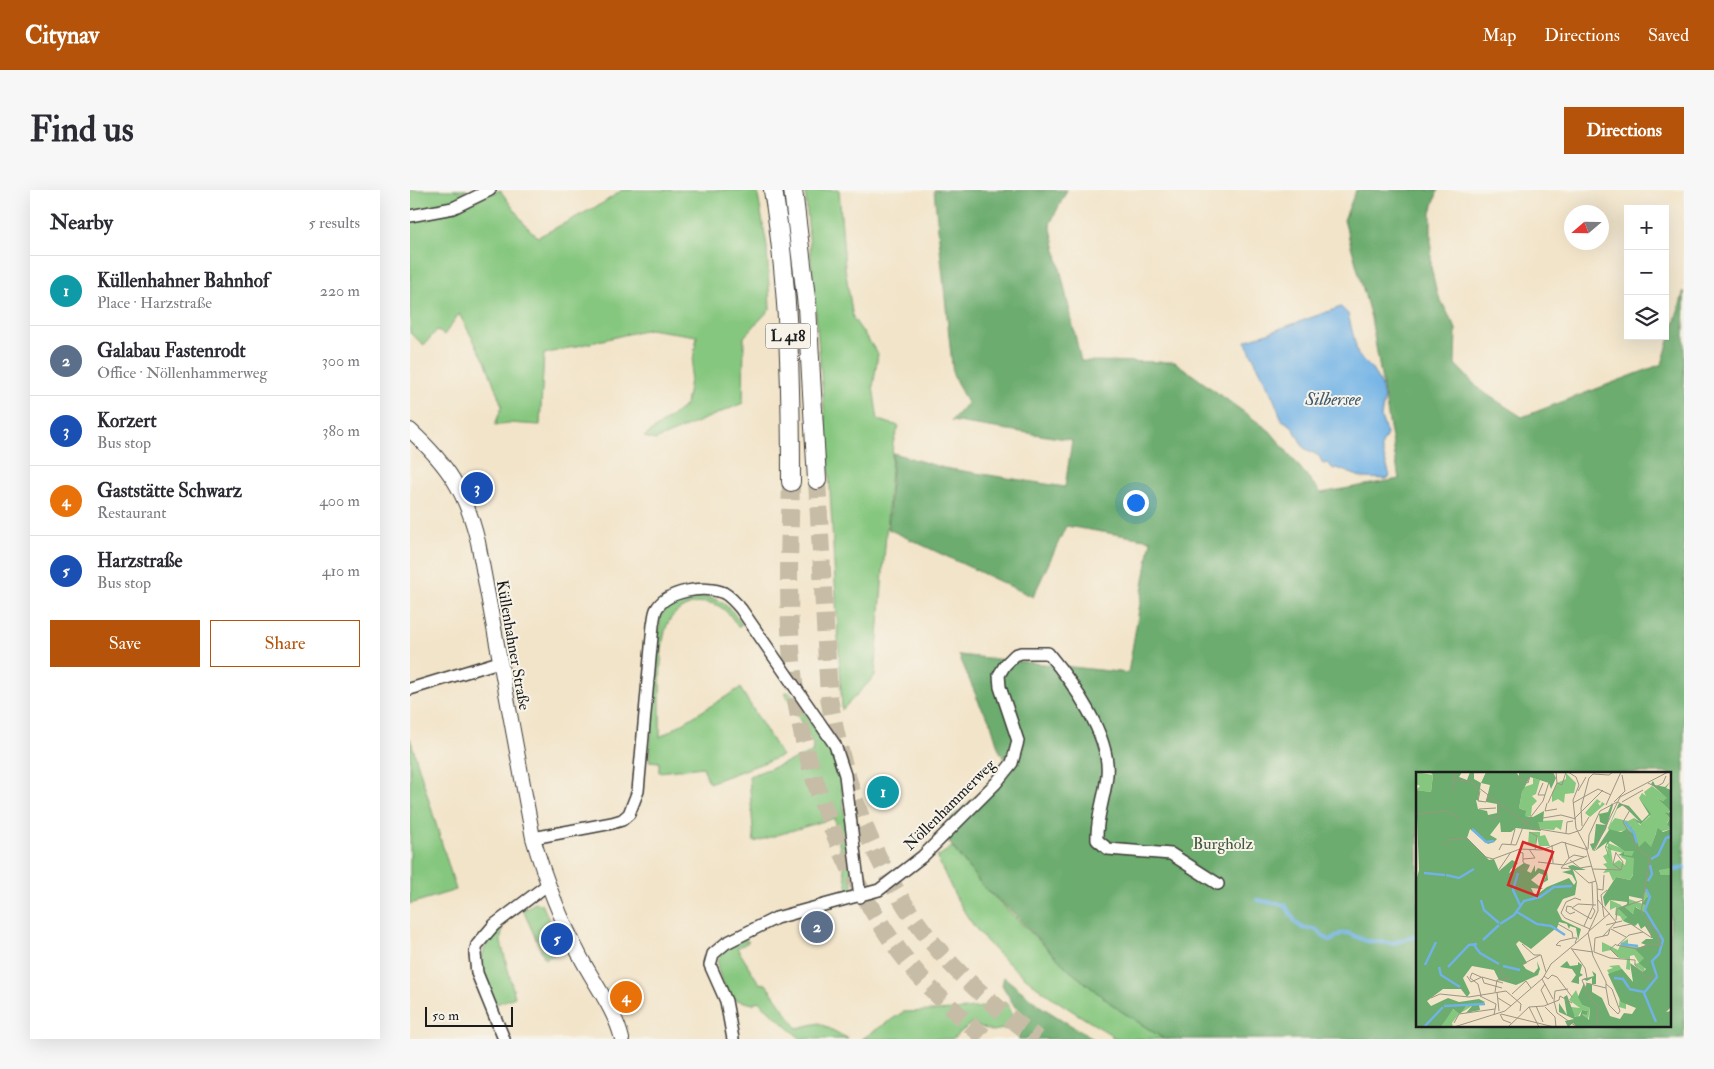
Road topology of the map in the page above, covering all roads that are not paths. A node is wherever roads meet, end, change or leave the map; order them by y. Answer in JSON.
{"nodes":[{"id":1,"x":490,"y":190,"type":"edge"},
{"id":2,"x":773,"y":190,"type":"edge"},
{"id":3,"x":793,"y":190,"type":"edge"},
{"id":4,"x":410,"y":216,"type":"edge"},
{"id":5,"x":410,"y":430,"type":"edge"},
{"id":6,"x":817,"y":480,"type":"tunnel mouth"},
{"id":7,"x":791,"y":482,"type":"tunnel mouth"},
{"id":8,"x":499,"y":662,"type":"junction"},
{"id":9,"x":410,"y":689,"type":"edge"},
{"id":10,"x":533,"y":838,"type":"junction"},
{"id":11,"x":1218,"y":884,"type":"dead end"},
{"id":12,"x":547,"y":885,"type":"junction"},
{"id":13,"x":860,"y":897,"type":"junction"},
{"id":14,"x":504,"y":1039,"type":"edge"},
{"id":15,"x":622,"y":1039,"type":"edge"},
{"id":16,"x":733,"y":1039,"type":"edge"}],
"edges":[{"from":1,"to":4,"type":"street"},
{"from":2,"to":7,"type":"highway","number":"L 418"},
{"from":3,"to":6,"type":"highway","number":"L 418"},
{"from":5,"to":8,"type":"street","name":"Küllenhahner Straße"},
{"from":8,"to":9,"type":"street"},
{"from":8,"to":10,"type":"street","name":"Küllenhahner Straße"},
{"from":10,"to":12,"type":"street","name":"Küllenhahner Straße"},
{"from":10,"to":13,"type":"street"},
{"from":11,"to":13,"type":"street","name":"Nöllenhammerweg"},
{"from":12,"to":14,"type":"street"},
{"from":12,"to":15,"type":"street","name":"Küllenhahner Straße"},
{"from":13,"to":16,"type":"street","name":"Nöllenhammerweg"}]}
